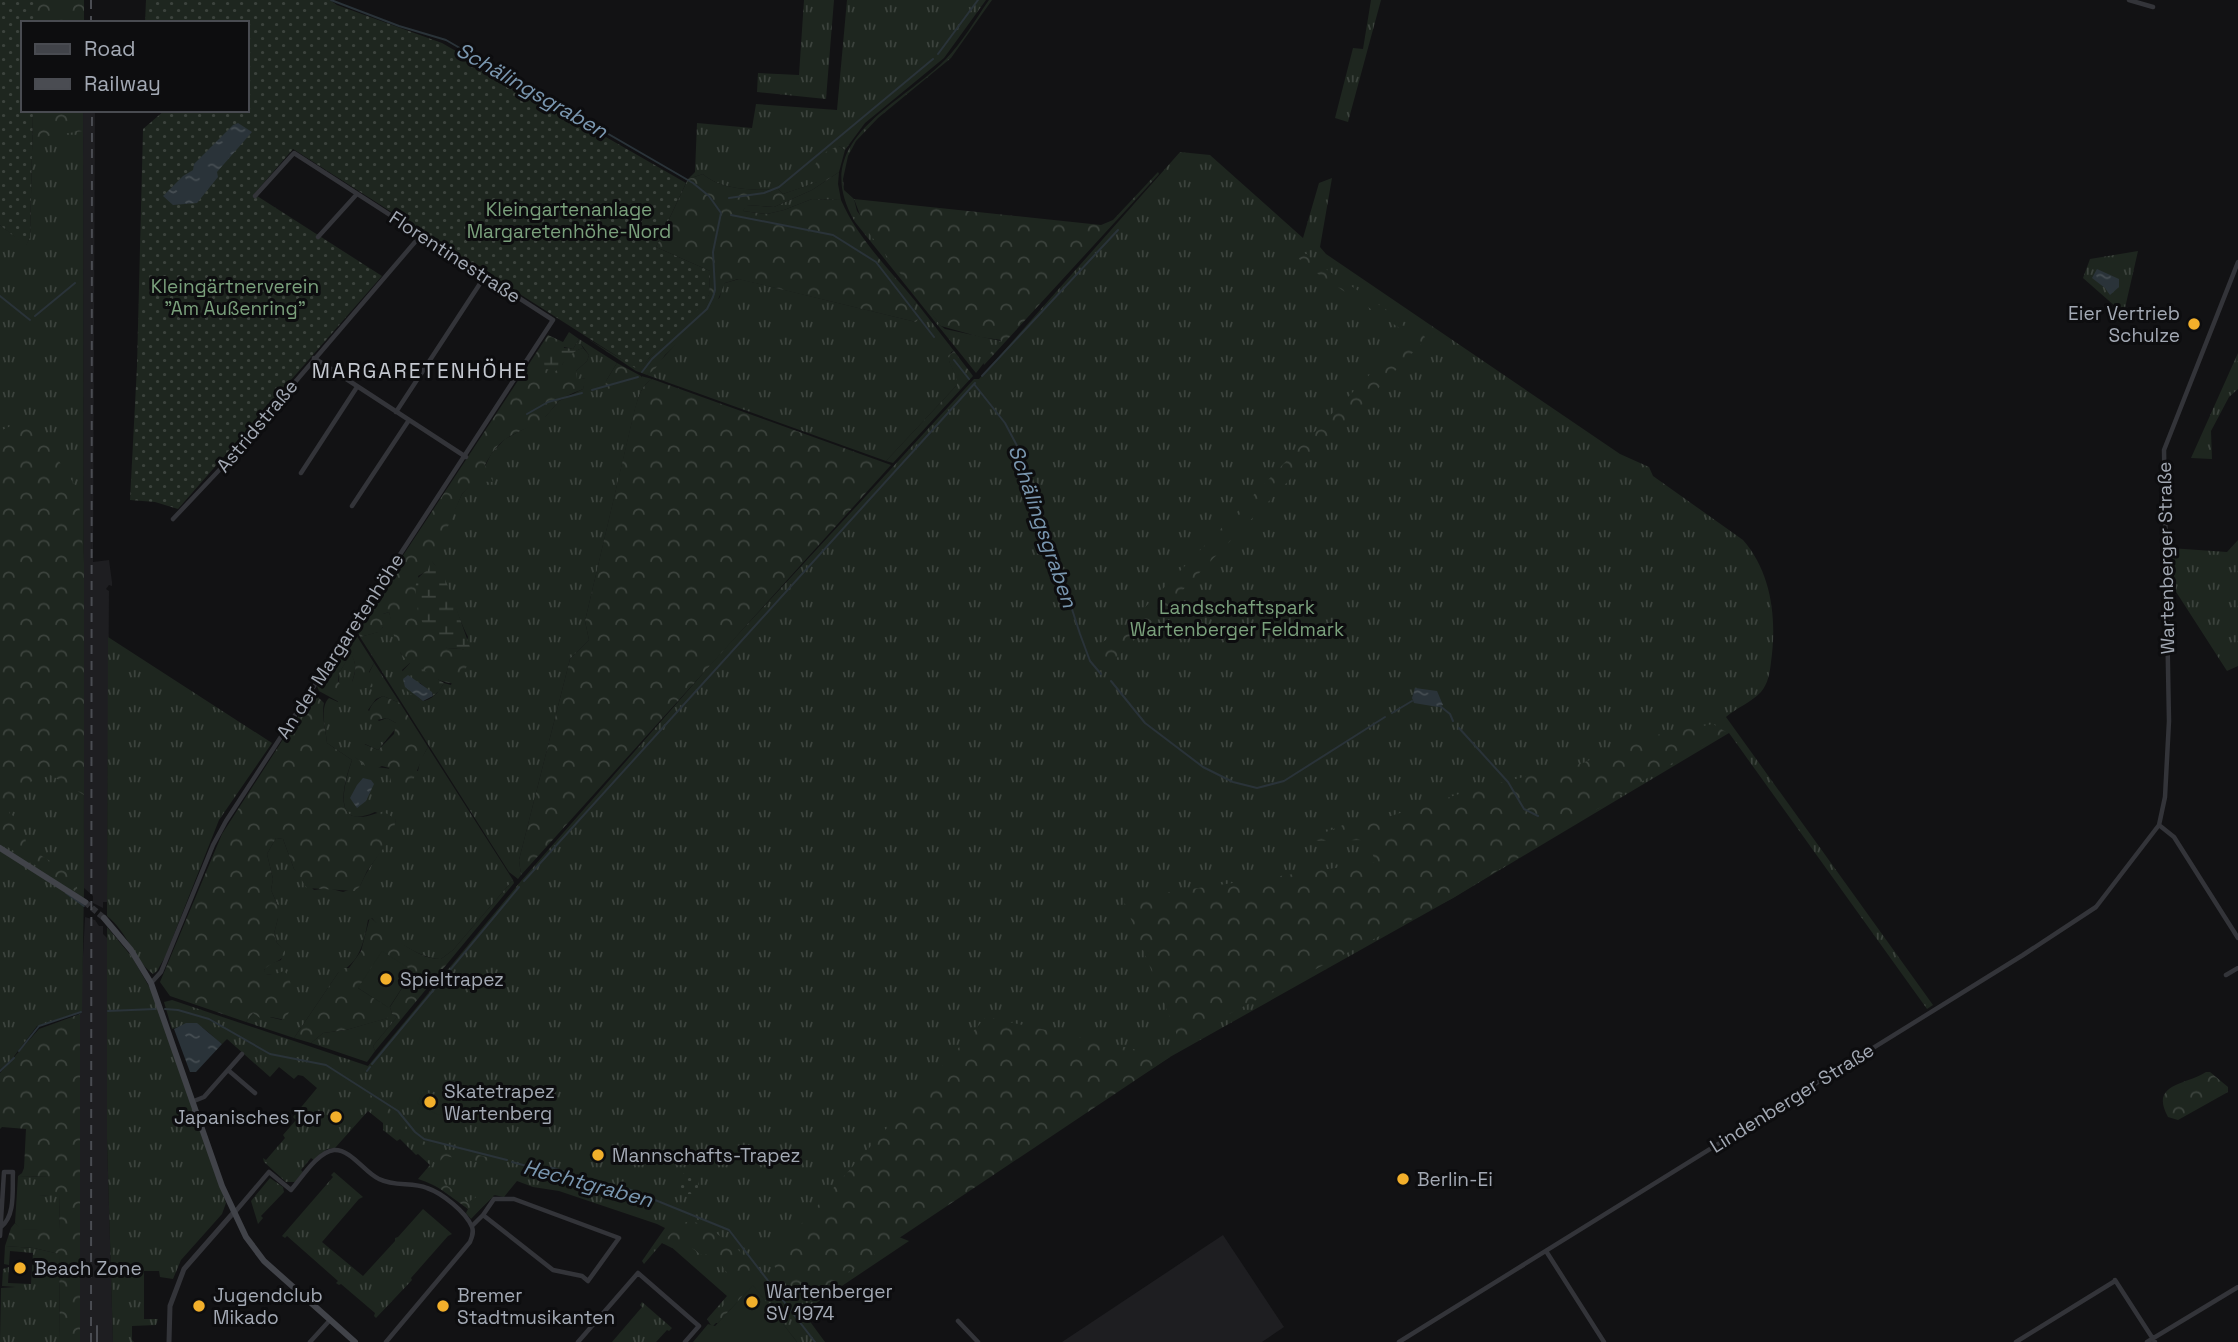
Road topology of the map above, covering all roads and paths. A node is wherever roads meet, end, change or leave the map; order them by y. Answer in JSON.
{"nodes":[{"id":1,"x":2129,"y":0,"type":"edge"},
{"id":2,"x":2152,"y":7,"type":"dead end"},
{"id":3,"x":356,"y":194,"type":"junction"},
{"id":4,"x":255,"y":196,"type":"dead end"},
{"id":5,"x":421,"y":235,"type":"junction"},
{"id":6,"x":318,"y":237,"type":"dead end"},
{"id":7,"x":2238,"y":262,"type":"edge"},
{"id":8,"x":2237,"y":270,"type":"edge"},
{"id":9,"x":485,"y":276,"type":"junction"},
{"id":10,"x":553,"y":320,"type":"joint"},
{"id":11,"x":314,"y":358,"type":"junction"},
{"id":12,"x":357,"y":387,"type":"junction"},
{"id":13,"x":396,"y":412,"type":"junction"},
{"id":14,"x":409,"y":421,"type":"junction"},
{"id":15,"x":466,"y":457,"type":"junction"},
{"id":16,"x":301,"y":473,"type":"dead end"},
{"id":17,"x":352,"y":506,"type":"dead end"},
{"id":18,"x":173,"y":519,"type":"dead end"},
{"id":19,"x":2159,"y":825,"type":"junction"},
{"id":20,"x":0,"y":848,"type":"edge"},
{"id":21,"x":85,"y":902,"type":"tunnel mouth"},
{"id":22,"x":104,"y":918,"type":"tunnel mouth"},
{"id":23,"x":2238,"y":939,"type":"edge"},
{"id":24,"x":2238,"y":968,"type":"edge"},
{"id":25,"x":2226,"y":975,"type":"dead end"},
{"id":26,"x":151,"y":983,"type":"junction"},
{"id":27,"x":242,"y":1054,"type":"dead end"},
{"id":28,"x":228,"y":1070,"type":"junction"},
{"id":29,"x":255,"y":1093,"type":"dead end"},
{"id":30,"x":194,"y":1101,"type":"junction"},
{"id":31,"x":234,"y":1212,"type":"junction"},
{"id":32,"x":482,"y":1215,"type":"junction"},
{"id":33,"x":472,"y":1226,"type":"junction"},
{"id":34,"x":1,"y":1227,"type":"edge"},
{"id":35,"x":0,"y":1236,"type":"edge"},
{"id":36,"x":1546,"y":1251,"type":"junction"},
{"id":37,"x":2238,"y":1287,"type":"edge"},
{"id":38,"x":330,"y":1320,"type":"junction"},
{"id":39,"x":958,"y":1321,"type":"dead end"},
{"id":40,"x":2154,"y":1340,"type":"edge"},
{"id":41,"x":169,"y":1342,"type":"edge"},
{"id":42,"x":310,"y":1342,"type":"edge"},
{"id":43,"x":355,"y":1342,"type":"edge"},
{"id":44,"x":386,"y":1342,"type":"edge"},
{"id":45,"x":578,"y":1342,"type":"edge"},
{"id":46,"x":685,"y":1342,"type":"edge"},
{"id":47,"x":978,"y":1342,"type":"edge"},
{"id":48,"x":1399,"y":1342,"type":"edge"},
{"id":49,"x":1604,"y":1342,"type":"edge"},
{"id":50,"x":2017,"y":1342,"type":"edge"},
{"id":51,"x":2147,"y":1342,"type":"edge"}],
"edges":[{"from":1,"to":2,"type":"street"},
{"from":3,"to":4,"type":"street","name":"Florentinestraße"},
{"from":3,"to":5,"type":"street","name":"Florentinestraße"},
{"from":3,"to":6,"type":"street"},
{"from":5,"to":9,"type":"street","name":"Florentinestraße"},
{"from":5,"to":11,"type":"street","name":"Astridstraße"},
{"from":7,"to":8,"type":"street","name":"Wartenberger Straße"},
{"from":8,"to":19,"type":"street","name":"Wartenberger Straße"},
{"from":9,"to":10,"type":"street","name":"Florentinestraße"},
{"from":9,"to":13,"type":"street"},
{"from":10,"to":15,"type":"street","name":"An der Margaretenhöhe"},
{"from":11,"to":12,"type":"street"},
{"from":11,"to":18,"type":"street","name":"Astridstraße"},
{"from":12,"to":13,"type":"street"},
{"from":12,"to":16,"type":"street"},
{"from":13,"to":14,"type":"street"},
{"from":14,"to":15,"type":"street"},
{"from":14,"to":17,"type":"street"},
{"from":15,"to":26,"type":"street","name":"An der Margaretenhöhe"},
{"from":19,"to":23,"type":"street"},
{"from":19,"to":36,"type":"street","name":"Lindenberger Straße"},
{"from":20,"to":21,"type":"main road"},
{"from":22,"to":26,"type":"main road"},
{"from":24,"to":25,"type":"street"},
{"from":26,"to":30,"type":"main road"},
{"from":27,"to":28,"type":"street"},
{"from":28,"to":29,"type":"street"},
{"from":28,"to":30,"type":"street"},
{"from":30,"to":31,"type":"main road"},
{"from":31,"to":33,"type":"street"},
{"from":31,"to":38,"type":"main road"},
{"from":31,"to":41,"type":"street"},
{"from":32,"to":32,"type":"street"},
{"from":32,"to":33,"type":"street"},
{"from":33,"to":44,"type":"street"},
{"from":34,"to":34,"type":"street"},
{"from":34,"to":35,"type":"street"},
{"from":36,"to":48,"type":"street","name":"Lindenberger Straße"},
{"from":36,"to":49,"type":"street"},
{"from":37,"to":40,"type":"street"},
{"from":38,"to":42,"type":"street"},
{"from":38,"to":43,"type":"main road"},
{"from":39,"to":47,"type":"street"},
{"from":40,"to":50,"type":"street"},
{"from":40,"to":51,"type":"street"},
{"from":45,"to":46,"type":"street"}]}
